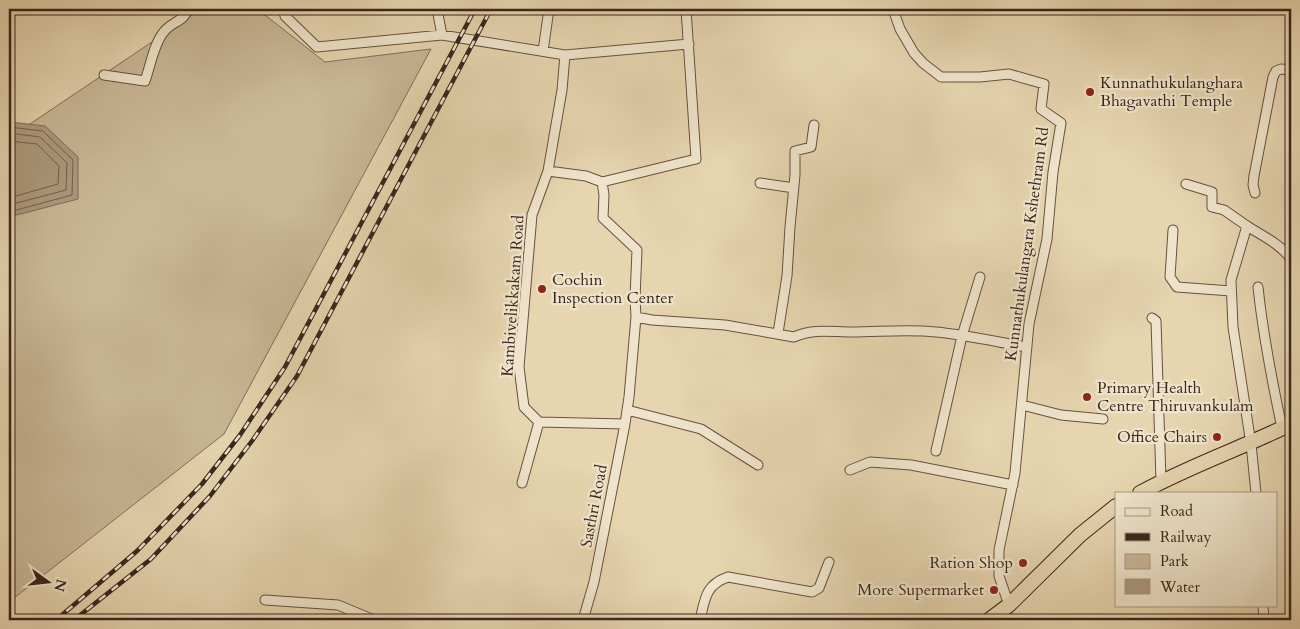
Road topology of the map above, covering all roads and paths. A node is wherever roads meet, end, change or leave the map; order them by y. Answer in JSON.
{"nodes":[{"id":1,"x":188,"y":9,"type":"edge"},
{"id":2,"x":284,"y":9,"type":"edge"},
{"id":3,"x":437,"y":9,"type":"edge"},
{"id":4,"x":549,"y":9,"type":"edge"},
{"id":5,"x":686,"y":9,"type":"edge"},
{"id":6,"x":893,"y":9,"type":"edge"},
{"id":7,"x":442,"y":35,"type":"junction"},
{"id":8,"x":689,"y":44,"type":"junction"},
{"id":9,"x":543,"y":51,"type":"junction"},
{"id":10,"x":565,"y":55,"type":"junction"},
{"id":11,"x":1291,"y":70,"type":"edge"},
{"id":12,"x":104,"y":75,"type":"dead end"},
{"id":13,"x":814,"y":125,"type":"dead end"},
{"id":14,"x":548,"y":171,"type":"junction"},
{"id":15,"x":602,"y":182,"type":"junction"},
{"id":16,"x":760,"y":184,"type":"dead end"},
{"id":17,"x":1186,"y":184,"type":"dead end"},
{"id":18,"x":794,"y":188,"type":"junction"},
{"id":19,"x":1256,"y":193,"type":"dead end"},
{"id":20,"x":1247,"y":226,"type":"junction"},
{"id":21,"x":1173,"y":230,"type":"dead end"},
{"id":22,"x":1291,"y":259,"type":"edge"},
{"id":23,"x":980,"y":277,"type":"dead end"},
{"id":24,"x":1258,"y":287,"type":"dead end"},
{"id":25,"x":1231,"y":290,"type":"junction"},
{"id":26,"x":636,"y":317,"type":"junction"},
{"id":27,"x":1152,"y":318,"type":"dead end"},
{"id":28,"x":778,"y":333,"type":"junction"},
{"id":29,"x":962,"y":336,"type":"junction"},
{"id":30,"x":1027,"y":347,"type":"junction"},
{"id":31,"x":1022,"y":405,"type":"junction"},
{"id":32,"x":627,"y":410,"type":"junction"},
{"id":33,"x":1103,"y":419,"type":"dead end"},
{"id":34,"x":539,"y":422,"type":"junction"},
{"id":35,"x":625,"y":424,"type":"junction"},
{"id":36,"x":1287,"y":426,"type":"edge"},
{"id":37,"x":1250,"y":444,"type":"junction"},
{"id":38,"x":936,"y":451,"type":"dead end"},
{"id":39,"x":758,"y":465,"type":"dead end"},
{"id":40,"x":850,"y":470,"type":"dead end"},
{"id":41,"x":1161,"y":481,"type":"junction"},
{"id":42,"x":522,"y":483,"type":"dead end"},
{"id":43,"x":1013,"y":484,"type":"junction"},
{"id":44,"x":1142,"y":492,"type":"edge"},
{"id":45,"x":1256,"y":492,"type":"edge"},
{"id":46,"x":1115,"y":507,"type":"edge"},
{"id":47,"x":829,"y":562,"type":"dead end"},
{"id":48,"x":265,"y":600,"type":"dead end"},
{"id":49,"x":1009,"y":604,"type":"junction"},
{"id":50,"x":1263,"y":606,"type":"edge"},
{"id":51,"x":374,"y":620,"type":"edge"},
{"id":52,"x":583,"y":620,"type":"edge"},
{"id":53,"x":700,"y":620,"type":"edge"},
{"id":54,"x":989,"y":620,"type":"edge"},
{"id":55,"x":1264,"y":620,"type":"edge"}],
"edges":[{"from":1,"to":12,"type":"street"},
{"from":2,"to":7,"type":"street"},
{"from":3,"to":7,"type":"street"},
{"from":4,"to":9,"type":"street"},
{"from":5,"to":8,"type":"street"},
{"from":6,"to":30,"type":"street","name":"Kunnathukulangara Kshethram Rd"},
{"from":7,"to":9,"type":"street"},
{"from":8,"to":10,"type":"street"},
{"from":8,"to":15,"type":"street"},
{"from":9,"to":10,"type":"street"},
{"from":10,"to":14,"type":"street","name":"Kambivelikkakam Road"},
{"from":11,"to":19,"type":"street"},
{"from":13,"to":18,"type":"street"},
{"from":14,"to":15,"type":"street"},
{"from":14,"to":34,"type":"street","name":"Kambivelikkakam Road"},
{"from":15,"to":26,"type":"street","name":"Sasthri Road"},
{"from":16,"to":18,"type":"street"},
{"from":17,"to":20,"type":"street"},
{"from":18,"to":28,"type":"street"},
{"from":20,"to":22,"type":"street"},
{"from":20,"to":25,"type":"street"},
{"from":21,"to":25,"type":"street"},
{"from":23,"to":29,"type":"street"},
{"from":24,"to":36,"type":"street"},
{"from":25,"to":37,"type":"street"},
{"from":26,"to":28,"type":"street"},
{"from":26,"to":32,"type":"street","name":"Sasthri Road"},
{"from":27,"to":41,"type":"street"},
{"from":28,"to":29,"type":"street"},
{"from":29,"to":30,"type":"street"},
{"from":29,"to":38,"type":"street"},
{"from":30,"to":31,"type":"street","name":"Kunnathukulangara Kshethram Rd"},
{"from":31,"to":33,"type":"street"},
{"from":31,"to":43,"type":"street","name":"Kunnathukulangara Kshethram Rd"},
{"from":32,"to":35,"type":"street","name":"Sasthri Road"},
{"from":32,"to":39,"type":"street"},
{"from":34,"to":35,"type":"street"},
{"from":34,"to":42,"type":"street"},
{"from":35,"to":52,"type":"street","name":"Sasthri Road"},
{"from":36,"to":37,"type":"highway"},
{"from":37,"to":41,"type":"highway"},
{"from":37,"to":45,"type":"street"},
{"from":40,"to":43,"type":"street"},
{"from":41,"to":44,"type":"highway"},
{"from":43,"to":49,"type":"street","name":"Kunnathukulangara Kshethram Rd"},
{"from":46,"to":49,"type":"highway"},
{"from":47,"to":53,"type":"street"},
{"from":48,"to":51,"type":"street"},
{"from":49,"to":54,"type":"highway"},
{"from":50,"to":55,"type":"street"}]}
